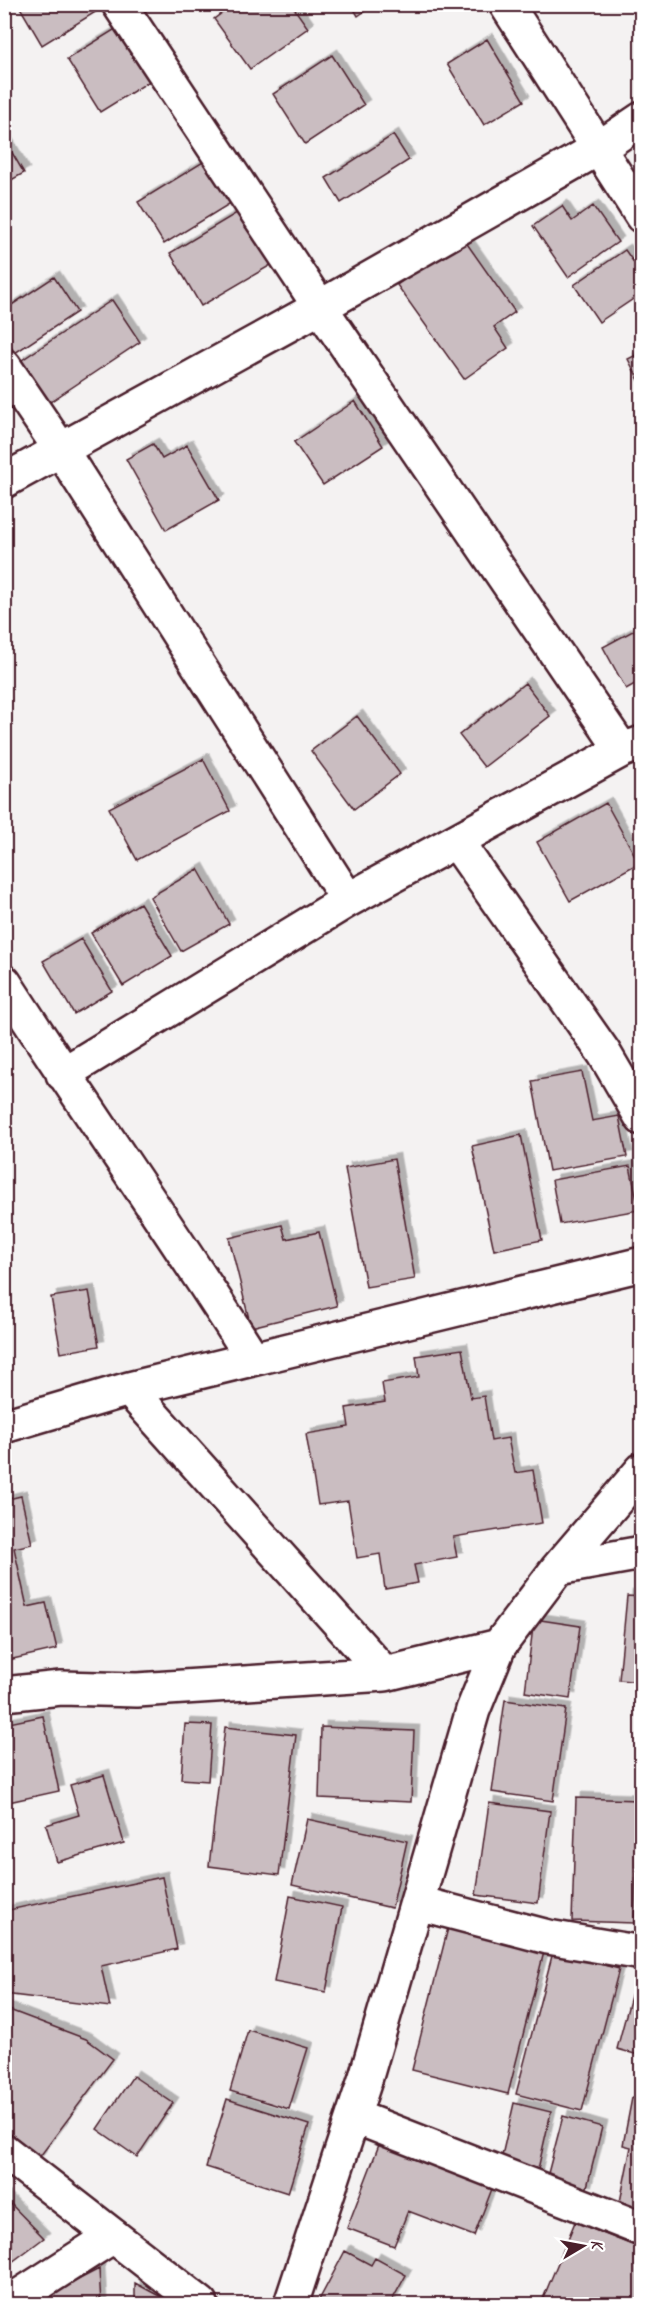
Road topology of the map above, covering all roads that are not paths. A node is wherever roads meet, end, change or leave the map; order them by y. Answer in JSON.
{"nodes":[{"id":1,"x":119,"y":4,"type":"edge"},
{"id":2,"x":506,"y":4,"type":"edge"},
{"id":3,"x":642,"y":119,"type":"edge"},
{"id":4,"x":599,"y":148,"type":"junction"},
{"id":5,"x":642,"y":216,"type":"edge"},
{"id":6,"x":320,"y":308,"type":"junction"},
{"id":7,"x":4,"y":366,"type":"edge"},
{"id":8,"x":62,"y":450,"type":"junction"},
{"id":9,"x":4,"y":481,"type":"edge"},
{"id":10,"x":632,"y":746,"type":"edge"},
{"id":11,"x":456,"y":841,"type":"junction"},
{"id":12,"x":348,"y":900,"type":"junction"},
{"id":13,"x":4,"y":982,"type":"edge"},
{"id":14,"x":63,"y":1074,"type":"junction"},
{"id":15,"x":642,"y":1118,"type":"edge"},
{"id":16,"x":642,"y":1264,"type":"edge"},
{"id":17,"x":252,"y":1357,"type":"junction"},
{"id":18,"x":129,"y":1389,"type":"junction"},
{"id":19,"x":4,"y":1426,"type":"edge"},
{"id":20,"x":642,"y":1470,"type":"edge"},
{"id":21,"x":642,"y":1553,"type":"edge"},
{"id":22,"x":558,"y":1568,"type":"junction"},
{"id":23,"x":499,"y":1646,"type":"junction"},
{"id":24,"x":385,"y":1674,"type":"junction"},
{"id":25,"x":4,"y":1694,"type":"edge"},
{"id":26,"x":418,"y":1903,"type":"junction"},
{"id":27,"x":642,"y":1953,"type":"edge"},
{"id":28,"x":353,"y":2116,"type":"junction"},
{"id":29,"x":4,"y":2151,"type":"edge"},
{"id":30,"x":642,"y":2229,"type":"edge"},
{"id":31,"x":113,"y":2236,"type":"junction"},
{"id":32,"x":7,"y":2304,"type":"edge"},
{"id":33,"x":201,"y":2304,"type":"edge"},
{"id":34,"x":291,"y":2304,"type":"edge"}],
"edges":[{"from":1,"to":6,"type":"street"},
{"from":2,"to":4,"type":"street"},
{"from":3,"to":4,"type":"street"},
{"from":4,"to":5,"type":"street"},
{"from":4,"to":6,"type":"street"},
{"from":6,"to":8,"type":"street"},
{"from":6,"to":10,"type":"street"},
{"from":7,"to":8,"type":"street"},
{"from":8,"to":9,"type":"street"},
{"from":8,"to":12,"type":"street"},
{"from":10,"to":11,"type":"street"},
{"from":11,"to":12,"type":"street"},
{"from":11,"to":15,"type":"street"},
{"from":12,"to":14,"type":"street"},
{"from":13,"to":14,"type":"street"},
{"from":14,"to":17,"type":"street"},
{"from":16,"to":17,"type":"street"},
{"from":17,"to":18,"type":"street"},
{"from":18,"to":19,"type":"street"},
{"from":18,"to":24,"type":"street"},
{"from":20,"to":22,"type":"street"},
{"from":21,"to":22,"type":"street"},
{"from":22,"to":23,"type":"street"},
{"from":23,"to":24,"type":"street"},
{"from":23,"to":26,"type":"street"},
{"from":24,"to":25,"type":"street"},
{"from":26,"to":27,"type":"street"},
{"from":26,"to":28,"type":"street"},
{"from":28,"to":30,"type":"street"},
{"from":28,"to":34,"type":"street"},
{"from":29,"to":31,"type":"street"},
{"from":31,"to":32,"type":"street"},
{"from":31,"to":33,"type":"street"}]}
